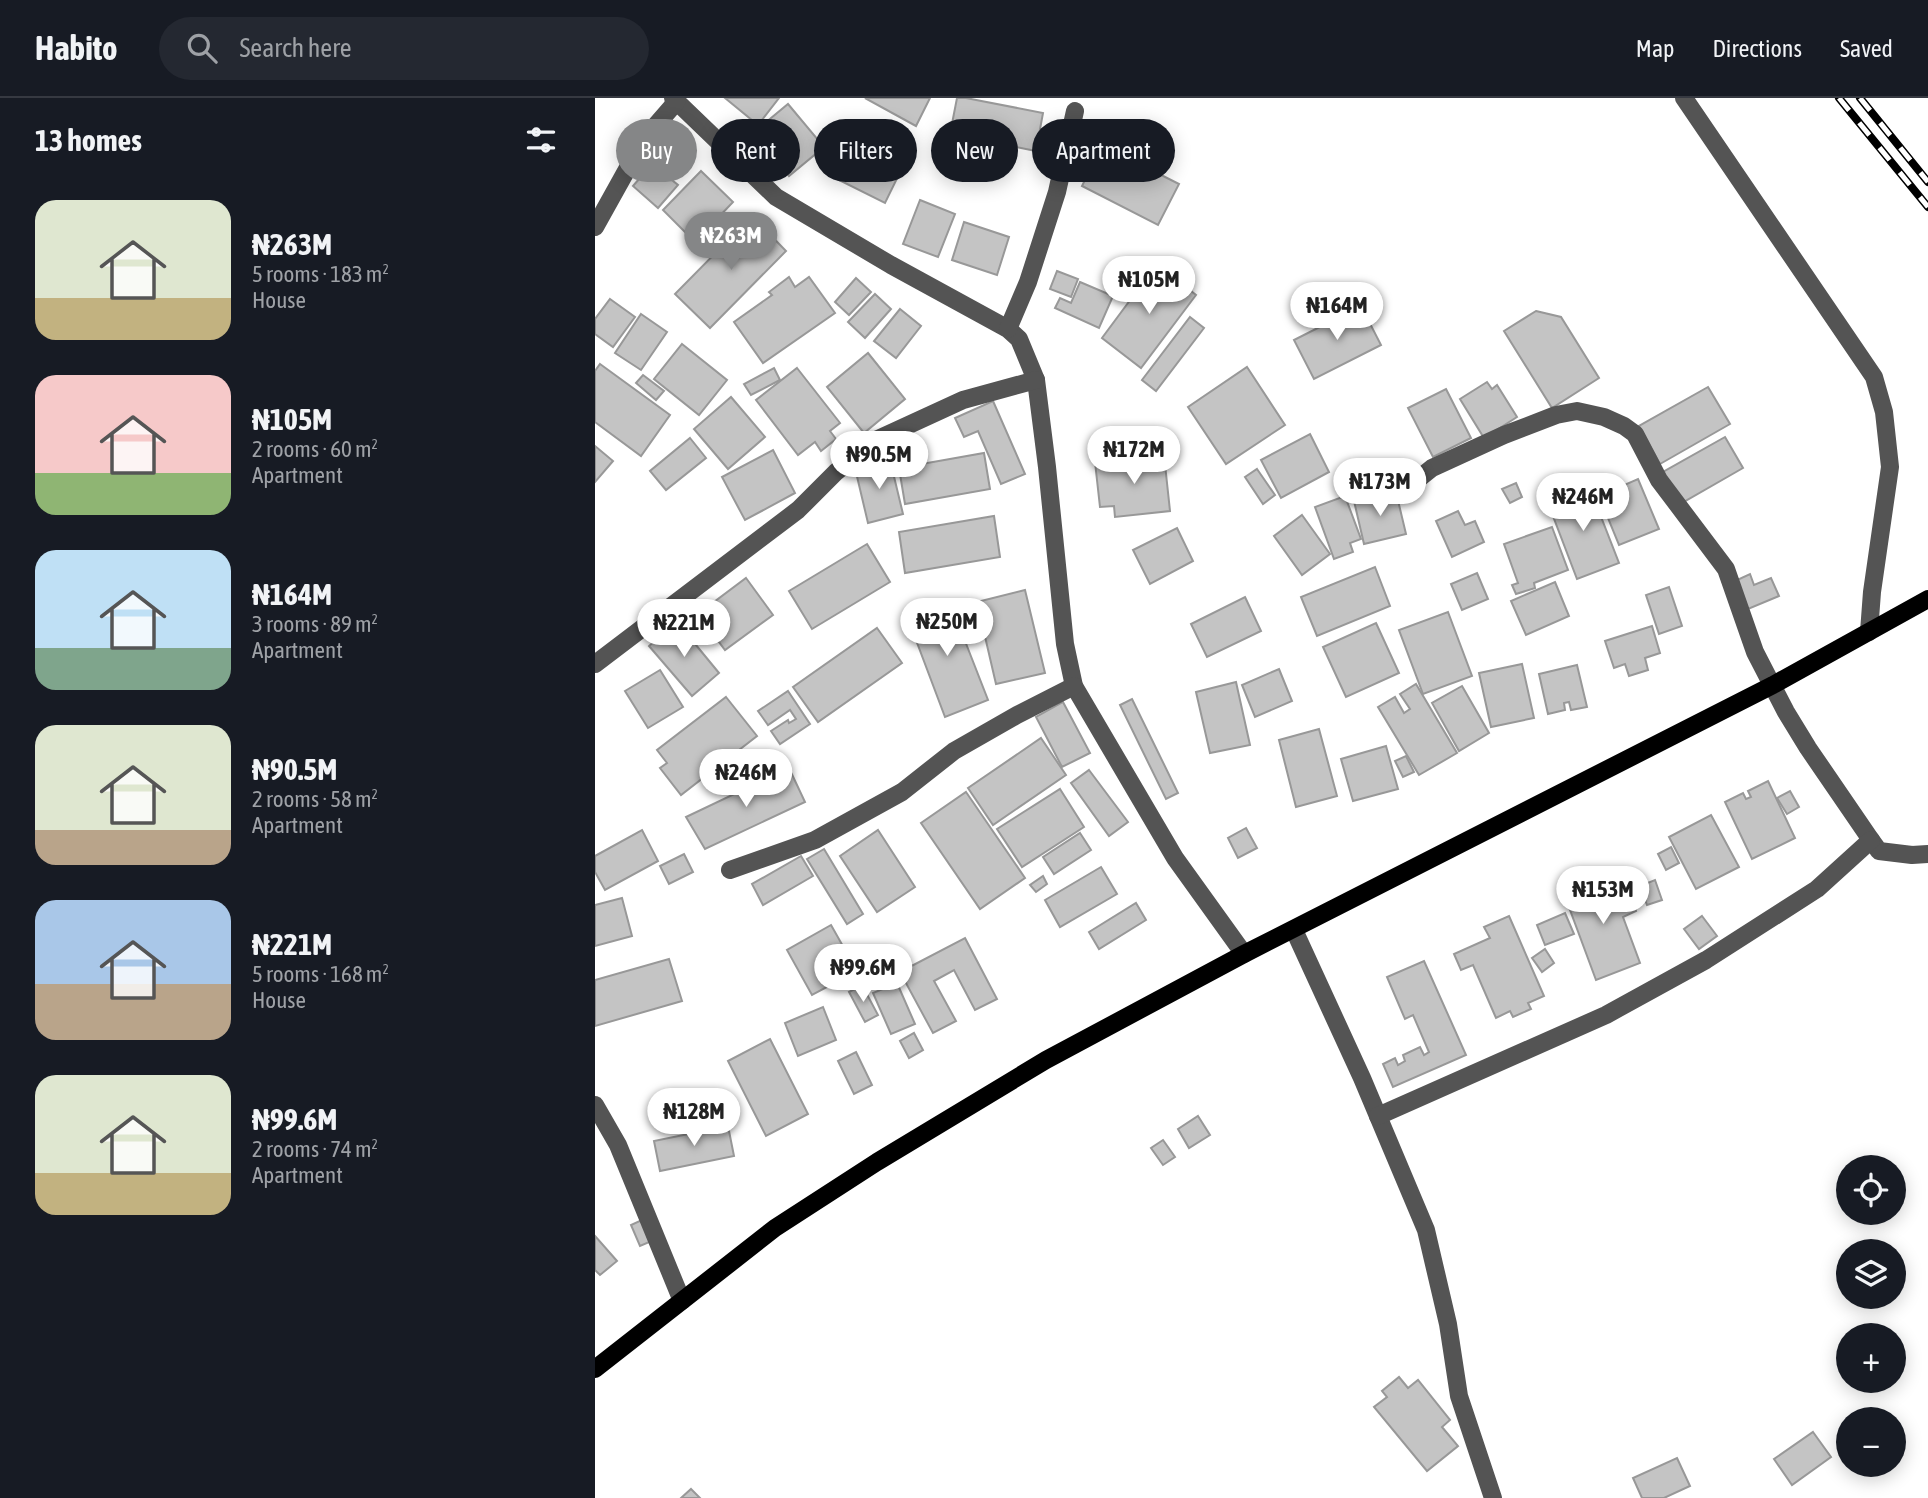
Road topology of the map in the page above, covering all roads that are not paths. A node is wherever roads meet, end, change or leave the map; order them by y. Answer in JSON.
{"nodes":[{"id":1,"x":1684,"y":98,"type":"edge"},
{"id":2,"x":675,"y":100,"type":"edge"},
{"id":3,"x":1075,"y":111,"type":"dead end"},
{"id":4,"x":595,"y":227,"type":"edge"},
{"id":5,"x":1008,"y":329,"type":"junction"},
{"id":6,"x":1036,"y":380,"type":"junction"},
{"id":7,"x":1405,"y":493,"type":"dead end"},
{"id":8,"x":1928,"y":600,"type":"edge"},
{"id":9,"x":1869,"y":632,"type":"junction"},
{"id":10,"x":595,"y":664,"type":"edge"},
{"id":11,"x":1773,"y":685,"type":"junction"},
{"id":12,"x":1074,"y":686,"type":"junction"},
{"id":13,"x":1871,"y":840,"type":"junction"},
{"id":14,"x":1928,"y":854,"type":"edge"},
{"id":15,"x":730,"y":870,"type":"dead end"},
{"id":16,"x":1294,"y":930,"type":"junction"},
{"id":17,"x":1244,"y":954,"type":"junction"},
{"id":18,"x":595,"y":1105,"type":"edge"},
{"id":19,"x":1378,"y":1116,"type":"junction"},
{"id":20,"x":682,"y":1301,"type":"junction"},
{"id":21,"x":595,"y":1369,"type":"edge"},
{"id":22,"x":1493,"y":1498,"type":"edge"}],
"edges":[{"from":1,"to":9,"type":"street"},
{"from":2,"to":4,"type":"street"},
{"from":2,"to":5,"type":"street"},
{"from":3,"to":5,"type":"street"},
{"from":5,"to":6,"type":"street"},
{"from":6,"to":10,"type":"street"},
{"from":6,"to":12,"type":"street"},
{"from":7,"to":11,"type":"street"},
{"from":8,"to":9,"type":"main road"},
{"from":9,"to":11,"type":"main road"},
{"from":11,"to":13,"type":"street"},
{"from":11,"to":16,"type":"main road"},
{"from":12,"to":15,"type":"street"},
{"from":12,"to":17,"type":"street"},
{"from":13,"to":14,"type":"street"},
{"from":13,"to":19,"type":"street"},
{"from":16,"to":17,"type":"main road"},
{"from":16,"to":19,"type":"street"},
{"from":17,"to":20,"type":"main road"},
{"from":18,"to":20,"type":"street"},
{"from":19,"to":22,"type":"street"},
{"from":20,"to":21,"type":"main road"}]}
